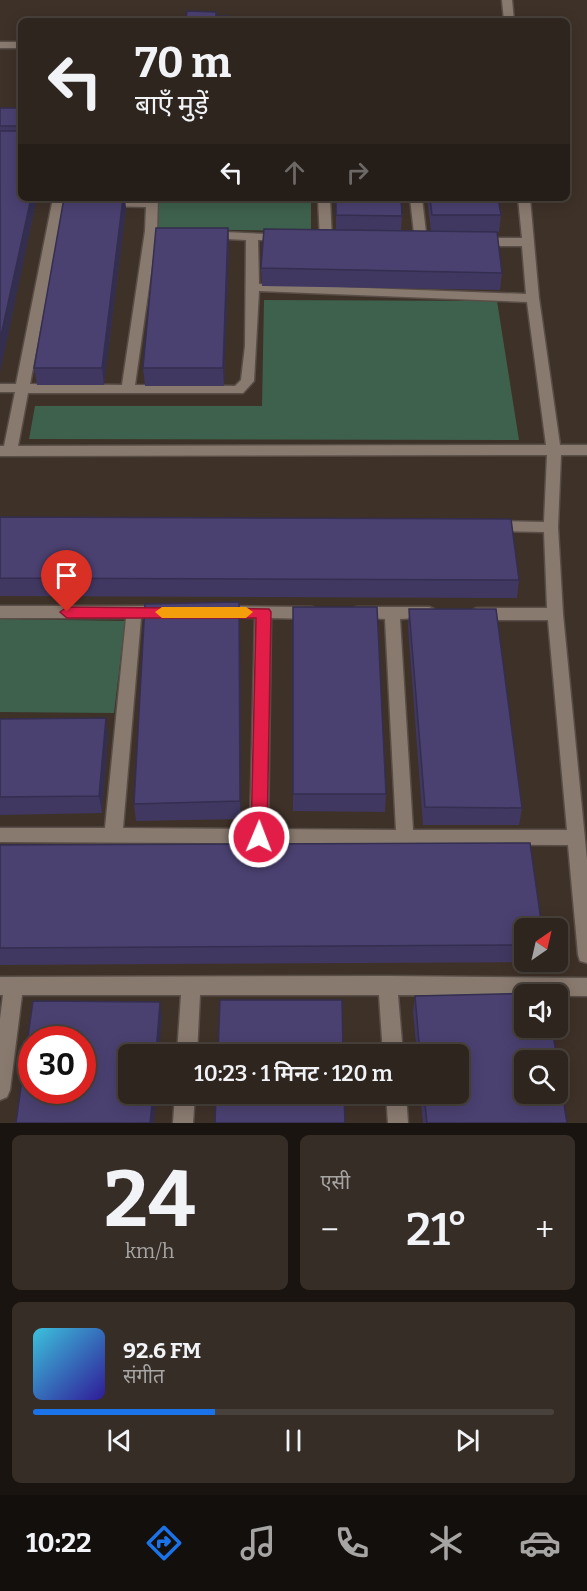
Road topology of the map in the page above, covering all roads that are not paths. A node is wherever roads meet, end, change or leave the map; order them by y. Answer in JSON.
{"nodes":[{"id":1,"x":507,"y":0,"type":"edge"},
{"id":2,"x":509,"y":18,"type":"edge"},
{"id":3,"x":0,"y":45,"type":"edge"},
{"id":4,"x":18,"y":45,"type":"edge"},
{"id":5,"x":62,"y":201,"type":"edge"},
{"id":6,"x":151,"y":201,"type":"edge"},
{"id":7,"x":324,"y":201,"type":"edge"},
{"id":8,"x":416,"y":201,"type":"edge"},
{"id":9,"x":524,"y":201,"type":"edge"},
{"id":10,"x":93,"y":203,"type":"edge"},
{"id":11,"x":196,"y":233,"type":"edge"},
{"id":12,"x":252,"y":236,"type":"junction"},
{"id":13,"x":273,"y":237,"type":"edge"},
{"id":14,"x":326,"y":241,"type":"edge"},
{"id":15,"x":421,"y":242,"type":"edge"},
{"id":16,"x":468,"y":242,"type":"edge"},
{"id":17,"x":528,"y":242,"type":"junction"},
{"id":18,"x":252,"y":287,"type":"junction"},
{"id":19,"x":533,"y":298,"type":"junction"},
{"id":20,"x":0,"y":388,"type":"edge"},
{"id":21,"x":23,"y":388,"type":"junction"},
{"id":22,"x":128,"y":389,"type":"junction"},
{"id":23,"x":587,"y":450,"type":"edge"},
{"id":24,"x":5,"y":451,"type":"edge"},
{"id":25,"x":554,"y":451,"type":"junction"},
{"id":26,"x":479,"y":526,"type":"edge"},
{"id":27,"x":551,"y":527,"type":"junction"},
{"id":28,"x":0,"y":612,"type":"edge"},
{"id":29,"x":134,"y":612,"type":"junction"},
{"id":30,"x":181,"y":612,"type":"edge"},
{"id":31,"x":205,"y":612,"type":"edge"},
{"id":32,"x":264,"y":612,"type":"junction"},
{"id":33,"x":392,"y":613,"type":"junction"},
{"id":34,"x":555,"y":614,"type":"junction"},
{"id":35,"x":0,"y":835,"type":"edge"},
{"id":36,"x":113,"y":836,"type":"junction"},
{"id":37,"x":259,"y":837,"type":"junction"},
{"id":38,"x":405,"y":838,"type":"junction"},
{"id":39,"x":576,"y":838,"type":"junction"},
{"id":40,"x":587,"y":955,"type":"edge"},
{"id":41,"x":388,"y":984,"type":"junction"},
{"id":42,"x":7,"y":986,"type":"edge"},
{"id":43,"x":587,"y":987,"type":"edge"},
{"id":44,"x":190,"y":988,"type":"junction"},
{"id":45,"x":187,"y":1044,"type":"edge"},
{"id":46,"x":392,"y":1044,"type":"edge"},
{"id":47,"x":0,"y":1090,"type":"edge"},
{"id":48,"x":184,"y":1104,"type":"edge"},
{"id":49,"x":397,"y":1104,"type":"edge"},
{"id":50,"x":183,"y":1123,"type":"edge"},
{"id":51,"x":398,"y":1123,"type":"edge"}],
"edges":[{"from":1,"to":2,"type":"street"},
{"from":3,"to":4,"type":"street"},
{"from":5,"to":21,"type":"street"},
{"from":6,"to":10,"type":"street"},
{"from":6,"to":22,"type":"street"},
{"from":7,"to":14,"type":"street"},
{"from":8,"to":15,"type":"street"},
{"from":9,"to":17,"type":"street"},
{"from":11,"to":12,"type":"street"},
{"from":12,"to":13,"type":"street"},
{"from":12,"to":18,"type":"street"},
{"from":16,"to":17,"type":"street"},
{"from":17,"to":19,"type":"street"},
{"from":18,"to":19,"type":"street"},
{"from":18,"to":22,"type":"street"},
{"from":19,"to":25,"type":"street"},
{"from":20,"to":21,"type":"street"},
{"from":21,"to":22,"type":"street"},
{"from":21,"to":24,"type":"street"},
{"from":23,"to":25,"type":"street"},
{"from":24,"to":25,"type":"street"},
{"from":25,"to":27,"type":"street"},
{"from":26,"to":27,"type":"street"},
{"from":27,"to":34,"type":"street"},
{"from":28,"to":29,"type":"street"},
{"from":29,"to":30,"type":"street"},
{"from":29,"to":36,"type":"street"},
{"from":31,"to":32,"type":"street"},
{"from":32,"to":33,"type":"street"},
{"from":32,"to":37,"type":"street"},
{"from":33,"to":34,"type":"street"},
{"from":33,"to":38,"type":"street"},
{"from":34,"to":39,"type":"street"},
{"from":35,"to":36,"type":"street"},
{"from":36,"to":37,"type":"street"},
{"from":37,"to":38,"type":"street"},
{"from":38,"to":39,"type":"street"},
{"from":39,"to":40,"type":"street"},
{"from":41,"to":43,"type":"street"},
{"from":41,"to":44,"type":"street"},
{"from":41,"to":46,"type":"street"},
{"from":42,"to":44,"type":"street"},
{"from":42,"to":47,"type":"street"},
{"from":44,"to":45,"type":"street"},
{"from":48,"to":50,"type":"street"},
{"from":49,"to":51,"type":"street"}]}
